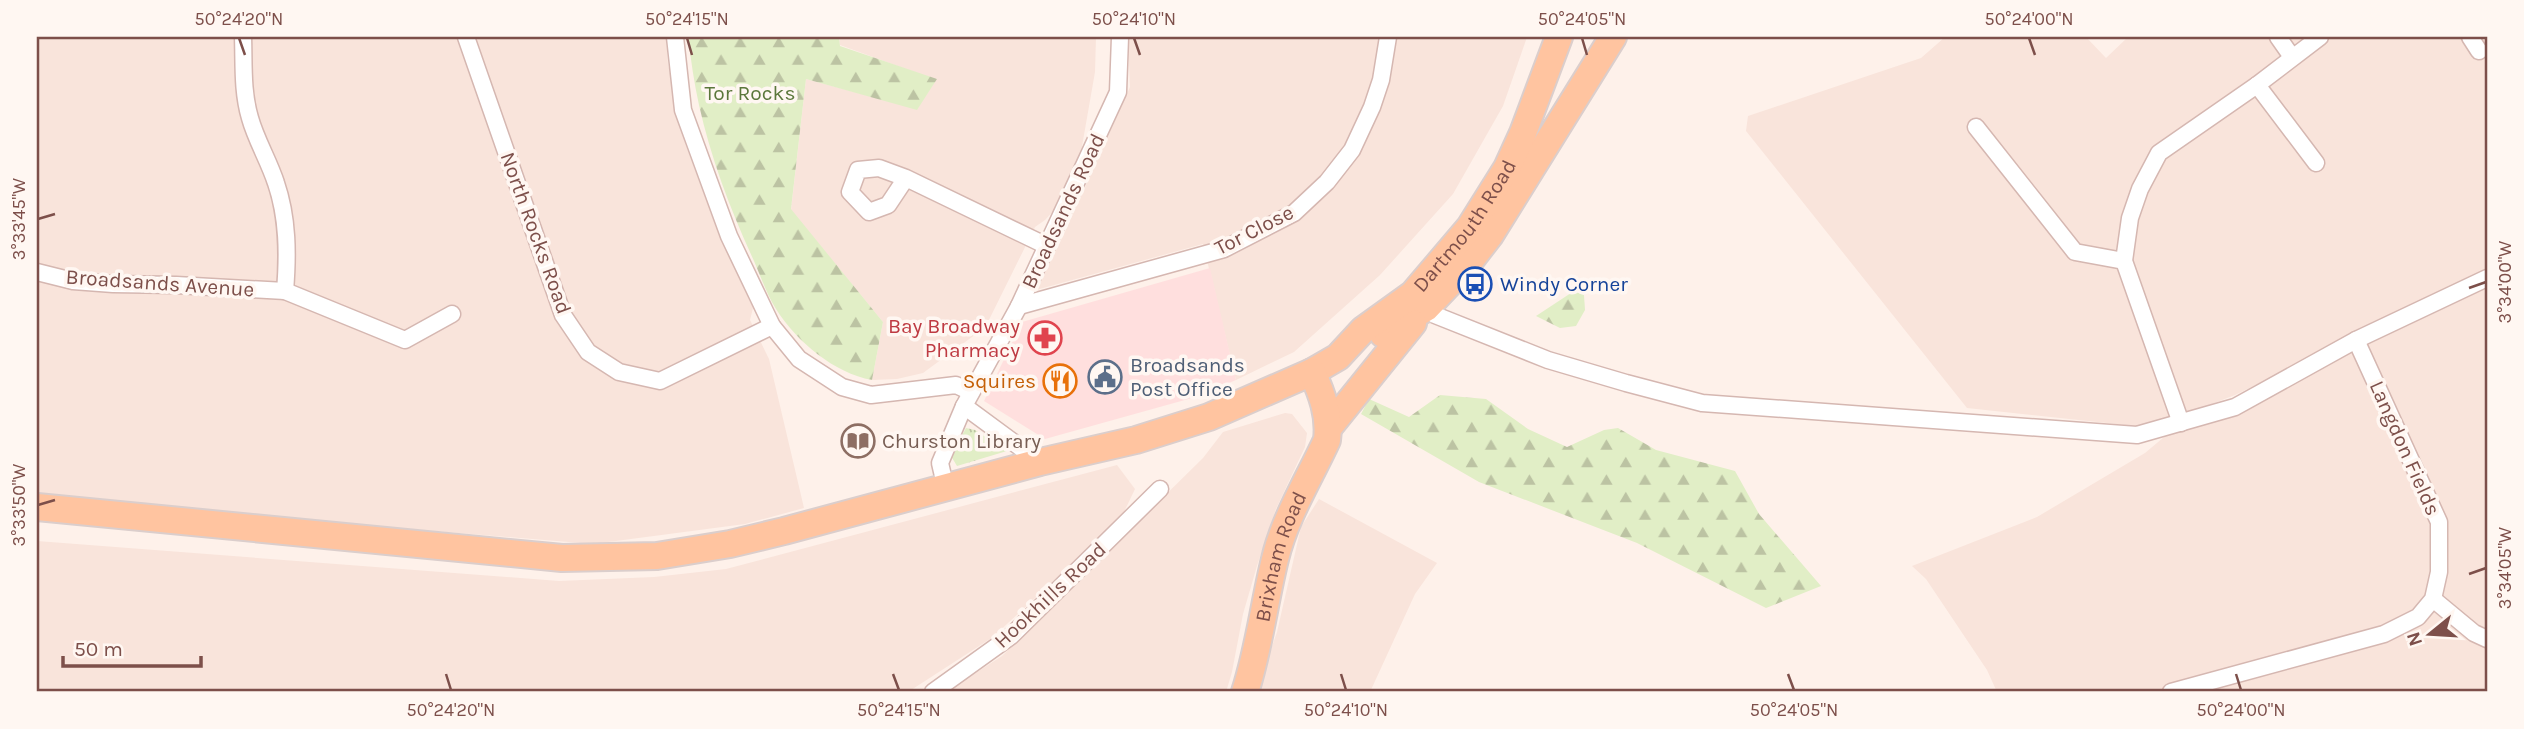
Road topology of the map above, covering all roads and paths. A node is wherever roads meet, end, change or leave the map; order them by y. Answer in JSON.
{"nodes":[{"id":1,"x":243,"y":37,"type":"edge"},
{"id":2,"x":466,"y":37,"type":"edge"},
{"id":3,"x":675,"y":37,"type":"edge"},
{"id":4,"x":1120,"y":37,"type":"edge"},
{"id":5,"x":1388,"y":37,"type":"edge"},
{"id":6,"x":1559,"y":37,"type":"edge"},
{"id":7,"x":2278,"y":37,"type":"edge"},
{"id":8,"x":2320,"y":37,"type":"edge"},
{"id":9,"x":2470,"y":37,"type":"edge"},
{"id":10,"x":1609,"y":39,"type":"edge"},
{"id":11,"x":2479,"y":51,"type":"dead end"},
{"id":12,"x":2292,"y":57,"type":"junction"},
{"id":13,"x":2257,"y":85,"type":"junction"},
{"id":14,"x":1976,"y":127,"type":"dead end"},
{"id":15,"x":2316,"y":163,"type":"dead end"},
{"id":16,"x":906,"y":178,"type":"dead end"},
{"id":17,"x":1046,"y":246,"type":"junction"},
{"id":18,"x":2124,"y":261,"type":"junction"},
{"id":19,"x":37,"y":272,"type":"edge"},
{"id":20,"x":2487,"y":278,"type":"edge"},
{"id":21,"x":285,"y":291,"type":"junction"},
{"id":22,"x":1420,"y":305,"type":"junction"},
{"id":23,"x":1019,"y":306,"type":"junction"},
{"id":24,"x":452,"y":314,"type":"dead end"},
{"id":25,"x":772,"y":326,"type":"junction"},
{"id":26,"x":2356,"y":340,"type":"junction"},
{"id":27,"x":1312,"y":372,"type":"junction"},
{"id":28,"x":967,"y":399,"type":"junction"},
{"id":29,"x":2181,"y":423,"type":"junction"},
{"id":30,"x":1329,"y":427,"type":"junction"},
{"id":31,"x":1040,"y":462,"type":"junction"},
{"id":32,"x":946,"y":489,"type":"junction"},
{"id":33,"x":1160,"y":489,"type":"dead end"},
{"id":34,"x":37,"y":508,"type":"edge"},
{"id":35,"x":2433,"y":599,"type":"junction"},
{"id":36,"x":2487,"y":639,"type":"edge"},
{"id":37,"x":933,"y":692,"type":"edge"},
{"id":38,"x":1245,"y":692,"type":"edge"},
{"id":39,"x":2171,"y":692,"type":"edge"}],
"edges":[{"from":1,"to":21,"type":"street","name":"Broadsands Avenue"},
{"from":2,"to":25,"type":"street","name":"North Rocks Road"},
{"from":3,"to":25,"type":"street"},
{"from":4,"to":17,"type":"street","name":"Broadsands Road"},
{"from":5,"to":23,"type":"street","name":"Tor Close"},
{"from":6,"to":22,"type":"main road","name":"Dartmouth Road"},
{"from":7,"to":12,"type":"street"},
{"from":8,"to":12,"type":"street"},
{"from":9,"to":11,"type":"street"},
{"from":10,"to":22,"type":"main road","name":"Dartmouth Road"},
{"from":12,"to":13,"type":"street"},
{"from":13,"to":15,"type":"street"},
{"from":13,"to":18,"type":"street"},
{"from":14,"to":18,"type":"street"},
{"from":16,"to":17,"type":"street"},
{"from":17,"to":23,"type":"street","name":"Broadsands Road"},
{"from":18,"to":29,"type":"street"},
{"from":19,"to":21,"type":"street","name":"Broadsands Avenue"},
{"from":20,"to":26,"type":"street"},
{"from":21,"to":24,"type":"street","name":"Broadsands Avenue"},
{"from":22,"to":27,"type":"main road"},
{"from":22,"to":29,"type":"street"},
{"from":22,"to":30,"type":"main road","name":"Brixham Road"},
{"from":23,"to":28,"type":"street","name":"Broadsands Road"},
{"from":25,"to":28,"type":"street"},
{"from":26,"to":29,"type":"street"},
{"from":26,"to":35,"type":"street","name":"Langdon Fields"},
{"from":27,"to":30,"type":"main road"},
{"from":27,"to":31,"type":"main road"},
{"from":28,"to":31,"type":"street"},
{"from":28,"to":32,"type":"street","name":"Broadsands Road"},
{"from":30,"to":38,"type":"main road","name":"Brixham Road"},
{"from":31,"to":32,"type":"main road"},
{"from":32,"to":34,"type":"main road"},
{"from":33,"to":37,"type":"street","name":"Hookhills Road"},
{"from":35,"to":36,"type":"street"},
{"from":35,"to":39,"type":"street"}]}
